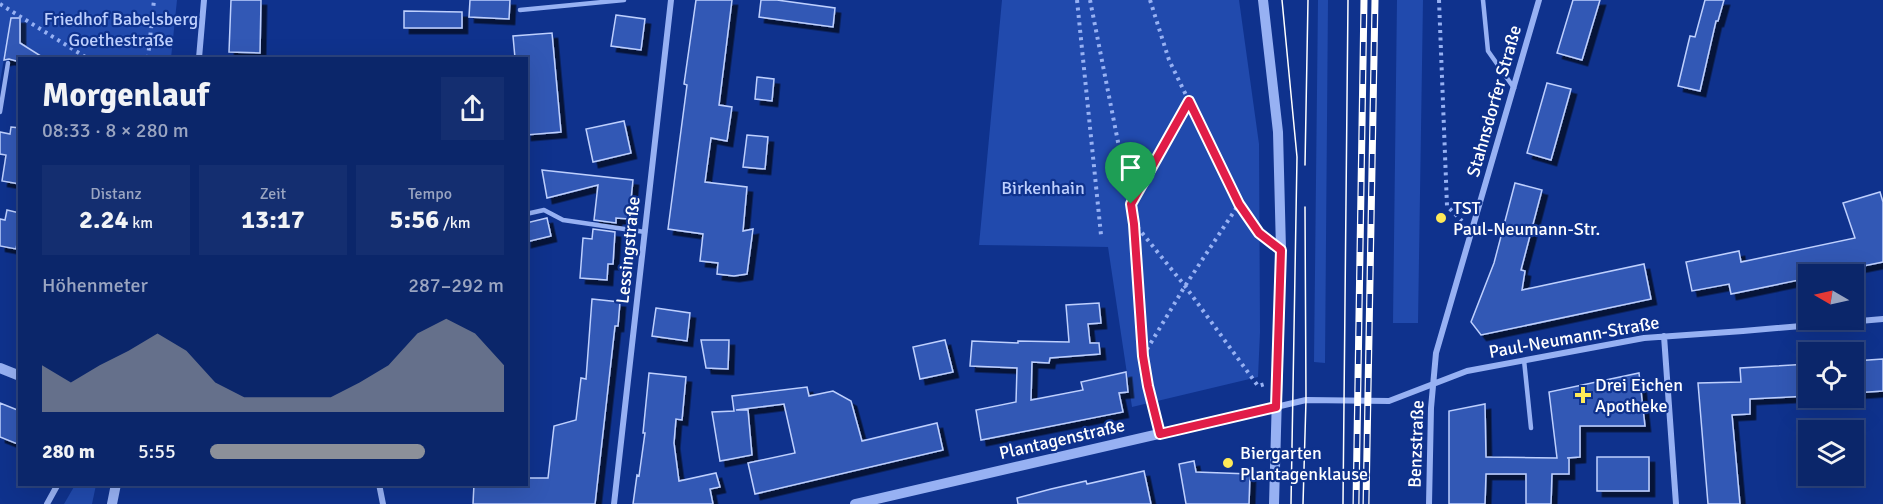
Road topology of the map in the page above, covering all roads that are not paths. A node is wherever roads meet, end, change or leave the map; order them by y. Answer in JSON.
{"nodes":[{"id":1,"x":204,"y":0,"type":"edge"},
{"id":2,"x":624,"y":0,"type":"edge"},
{"id":3,"x":671,"y":0,"type":"edge"},
{"id":4,"x":1263,"y":0,"type":"edge"},
{"id":5,"x":1483,"y":0,"type":"edge"},
{"id":6,"x":1539,"y":0,"type":"edge"},
{"id":7,"x":520,"y":10,"type":"dead end"},
{"id":8,"x":199,"y":57,"type":"edge"},
{"id":9,"x":8,"y":63,"type":"dead end"},
{"id":10,"x":1514,"y":88,"type":"junction"},
{"id":11,"x":0,"y":112,"type":"edge"},
{"id":12,"x":528,"y":214,"type":"edge"},
{"id":13,"x":645,"y":232,"type":"junction"},
{"id":14,"x":1883,"y":319,"type":"edge"},
{"id":15,"x":1664,"y":336,"type":"junction"},
{"id":16,"x":1524,"y":360,"type":"junction"},
{"id":17,"x":0,"y":368,"type":"edge"},
{"id":18,"x":18,"y":375,"type":"edge"},
{"id":19,"x":1433,"y":384,"type":"junction"},
{"id":20,"x":1276,"y":407,"type":"junction"},
{"id":21,"x":1531,"y":428,"type":"dead end"},
{"id":22,"x":57,"y":486,"type":"edge"},
{"id":23,"x":116,"y":486,"type":"edge"},
{"id":24,"x":379,"y":486,"type":"edge"},
{"id":25,"x":47,"y":504,"type":"edge"},
{"id":26,"x":112,"y":504,"type":"edge"},
{"id":27,"x":383,"y":504,"type":"edge"},
{"id":28,"x":614,"y":504,"type":"edge"},
{"id":29,"x":855,"y":504,"type":"edge"},
{"id":30,"x":1274,"y":504,"type":"edge"},
{"id":31,"x":1429,"y":504,"type":"edge"},
{"id":32,"x":1676,"y":504,"type":"edge"}],
"edges":[{"from":1,"to":8,"type":"street"},
{"from":2,"to":7,"type":"lane"},
{"from":3,"to":13,"type":"street","name":"Lessingstraße"},
{"from":4,"to":20,"type":"street"},
{"from":5,"to":10,"type":"lane"},
{"from":6,"to":10,"type":"street","name":"Stahnsdorfer Straße"},
{"from":9,"to":11,"type":"lane"},
{"from":10,"to":19,"type":"street","name":"Stahnsdorfer Straße"},
{"from":12,"to":13,"type":"lane"},
{"from":13,"to":28,"type":"street","name":"Lessingstraße"},
{"from":14,"to":15,"type":"street","name":"Paul-Neumann-Straße"},
{"from":15,"to":16,"type":"street","name":"Paul-Neumann-Straße"},
{"from":15,"to":32,"type":"street"},
{"from":16,"to":19,"type":"street","name":"Paul-Neumann-Straße"},
{"from":16,"to":21,"type":"lane"},
{"from":17,"to":18,"type":"street"},
{"from":19,"to":20,"type":"street","name":"Paul-Neumann-Straße"},
{"from":19,"to":31,"type":"street","name":"Benzstraße"},
{"from":20,"to":29,"type":"street","name":"Plantagenstraße"},
{"from":20,"to":30,"type":"street"},
{"from":22,"to":25,"type":"street"},
{"from":23,"to":26,"type":"street"},
{"from":24,"to":27,"type":"street"}]}
